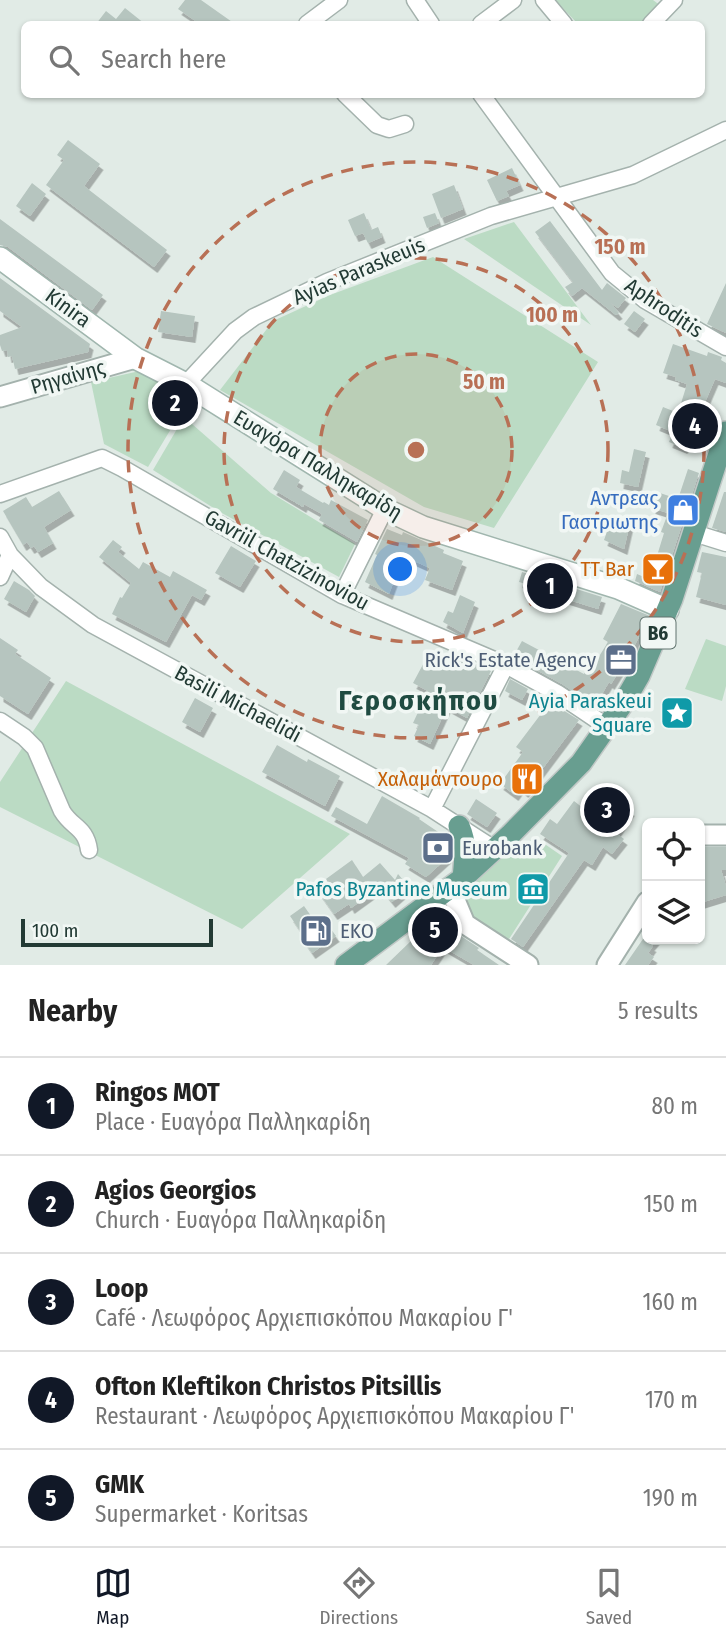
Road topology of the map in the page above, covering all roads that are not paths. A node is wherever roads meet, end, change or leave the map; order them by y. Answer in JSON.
{"nodes":[{"id":1,"x":339,"y":0,"type":"edge"},
{"id":2,"x":415,"y":0,"type":"edge"},
{"id":3,"x":513,"y":0,"type":"edge"},
{"id":4,"x":544,"y":0,"type":"edge"},
{"id":5,"x":674,"y":0,"type":"edge"},
{"id":6,"x":311,"y":21,"type":"edge"},
{"id":7,"x":429,"y":21,"type":"edge"},
{"id":8,"x":485,"y":21,"type":"edge"},
{"id":9,"x":562,"y":21,"type":"edge"},
{"id":10,"x":654,"y":21,"type":"edge"},
{"id":11,"x":349,"y":98,"type":"edge"},
{"id":12,"x":484,"y":98,"type":"edge"},
{"id":13,"x":405,"y":124,"type":"dead end"},
{"id":14,"x":726,"y":130,"type":"edge"},
{"id":15,"x":555,"y":196,"type":"junction"},
{"id":16,"x":431,"y":241,"type":"junction"},
{"id":17,"x":446,"y":252,"type":"dead end"},
{"id":18,"x":0,"y":258,"type":"edge"},
{"id":19,"x":726,"y":347,"type":"edge"},
{"id":20,"x":135,"y":358,"type":"junction"},
{"id":21,"x":186,"y":384,"type":"junction"},
{"id":22,"x":0,"y":397,"type":"edge"},
{"id":23,"x":726,"y":432,"type":"edge"},
{"id":24,"x":0,"y":494,"type":"edge"},
{"id":25,"x":385,"y":509,"type":"junction"},
{"id":26,"x":694,"y":533,"type":"junction"},
{"id":27,"x":0,"y":537,"type":"edge"},
{"id":28,"x":726,"y":543,"type":"edge"},
{"id":29,"x":10,"y":555,"type":"junction"},
{"id":30,"x":0,"y":577,"type":"edge"},
{"id":31,"x":342,"y":594,"type":"junction"},
{"id":32,"x":668,"y":610,"type":"junction"},
{"id":33,"x":506,"y":666,"type":"junction"},
{"id":34,"x":0,"y":721,"type":"edge"},
{"id":35,"x":606,"y":726,"type":"junction"},
{"id":36,"x":432,"y":809,"type":"junction"},
{"id":37,"x":459,"y":826,"type":"junction"},
{"id":38,"x":705,"y":835,"type":"edge"},
{"id":39,"x":726,"y":835,"type":"edge"},
{"id":40,"x":495,"y":849,"type":"junction"},
{"id":41,"x":89,"y":850,"type":"dead end"},
{"id":42,"x":457,"y":883,"type":"junction"},
{"id":43,"x":422,"y":909,"type":"junction"},
{"id":44,"x":642,"y":910,"type":"edge"},
{"id":45,"x":465,"y":924,"type":"junction"},
{"id":46,"x":346,"y":965,"type":"edge"},
{"id":47,"x":528,"y":965,"type":"edge"},
{"id":48,"x":607,"y":965,"type":"edge"}],
"edges":[{"from":1,"to":6,"type":"street"},
{"from":2,"to":7,"type":"street"},
{"from":3,"to":8,"type":"street"},
{"from":4,"to":9,"type":"street"},
{"from":5,"to":10,"type":"street"},
{"from":11,"to":13,"type":"street"},
{"from":12,"to":15,"type":"street","name":"Aphroditis"},
{"from":14,"to":15,"type":"street","name":"Ayias Paraskeuis"},
{"from":15,"to":16,"type":"street","name":"Ayias Paraskeuis"},
{"from":15,"to":19,"type":"street","name":"Aphroditis"},
{"from":16,"to":17,"type":"street"},
{"from":16,"to":21,"type":"street","name":"Ayias Paraskeuis"},
{"from":18,"to":20,"type":"main road","name":"Kinira"},
{"from":20,"to":21,"type":"main road","name":"Ευαγόρα Παλληκαρίδη"},
{"from":20,"to":22,"type":"street","name":"Ρηγαίνης"},
{"from":21,"to":25,"type":"main road","name":"Ευαγόρα Παλληκαρίδη"},
{"from":23,"to":26,"type":"main road","number":"B6"},
{"from":24,"to":31,"type":"street","name":"Gavriil Chatzizinoviou"},
{"from":25,"to":31,"type":"street"},
{"from":25,"to":32,"type":"main road","name":"Ευαγόρα Παλληκαρίδη"},
{"from":26,"to":28,"type":"street"},
{"from":26,"to":32,"type":"main road","number":"B6"},
{"from":27,"to":29,"type":"street","name":"Basili Michaelidi"},
{"from":29,"to":30,"type":"street"},
{"from":29,"to":36,"type":"street","name":"Basili Michaelidi"},
{"from":31,"to":33,"type":"street","name":"Gavriil Chatzizinoviou"},
{"from":32,"to":35,"type":"main road","number":"B6"},
{"from":33,"to":35,"type":"street","name":"Gavriil Chatzizinoviou"},
{"from":33,"to":36,"type":"street"},
{"from":34,"to":41,"type":"street"},
{"from":35,"to":40,"type":"main road","number":"B6"},
{"from":36,"to":37,"type":"street","name":"Basili Michaelidi"},
{"from":37,"to":40,"type":"street","name":"Basili Michaelidi"},
{"from":37,"to":42,"type":"main road"},
{"from":38,"to":39,"type":"street"},
{"from":40,"to":42,"type":"main road","number":"B6"},
{"from":42,"to":43,"type":"main road","number":"B6"},
{"from":42,"to":45,"type":"street"},
{"from":43,"to":45,"type":"street"},
{"from":43,"to":46,"type":"main road","number":"B6"},
{"from":44,"to":48,"type":"street"},
{"from":45,"to":47,"type":"street"}]}
